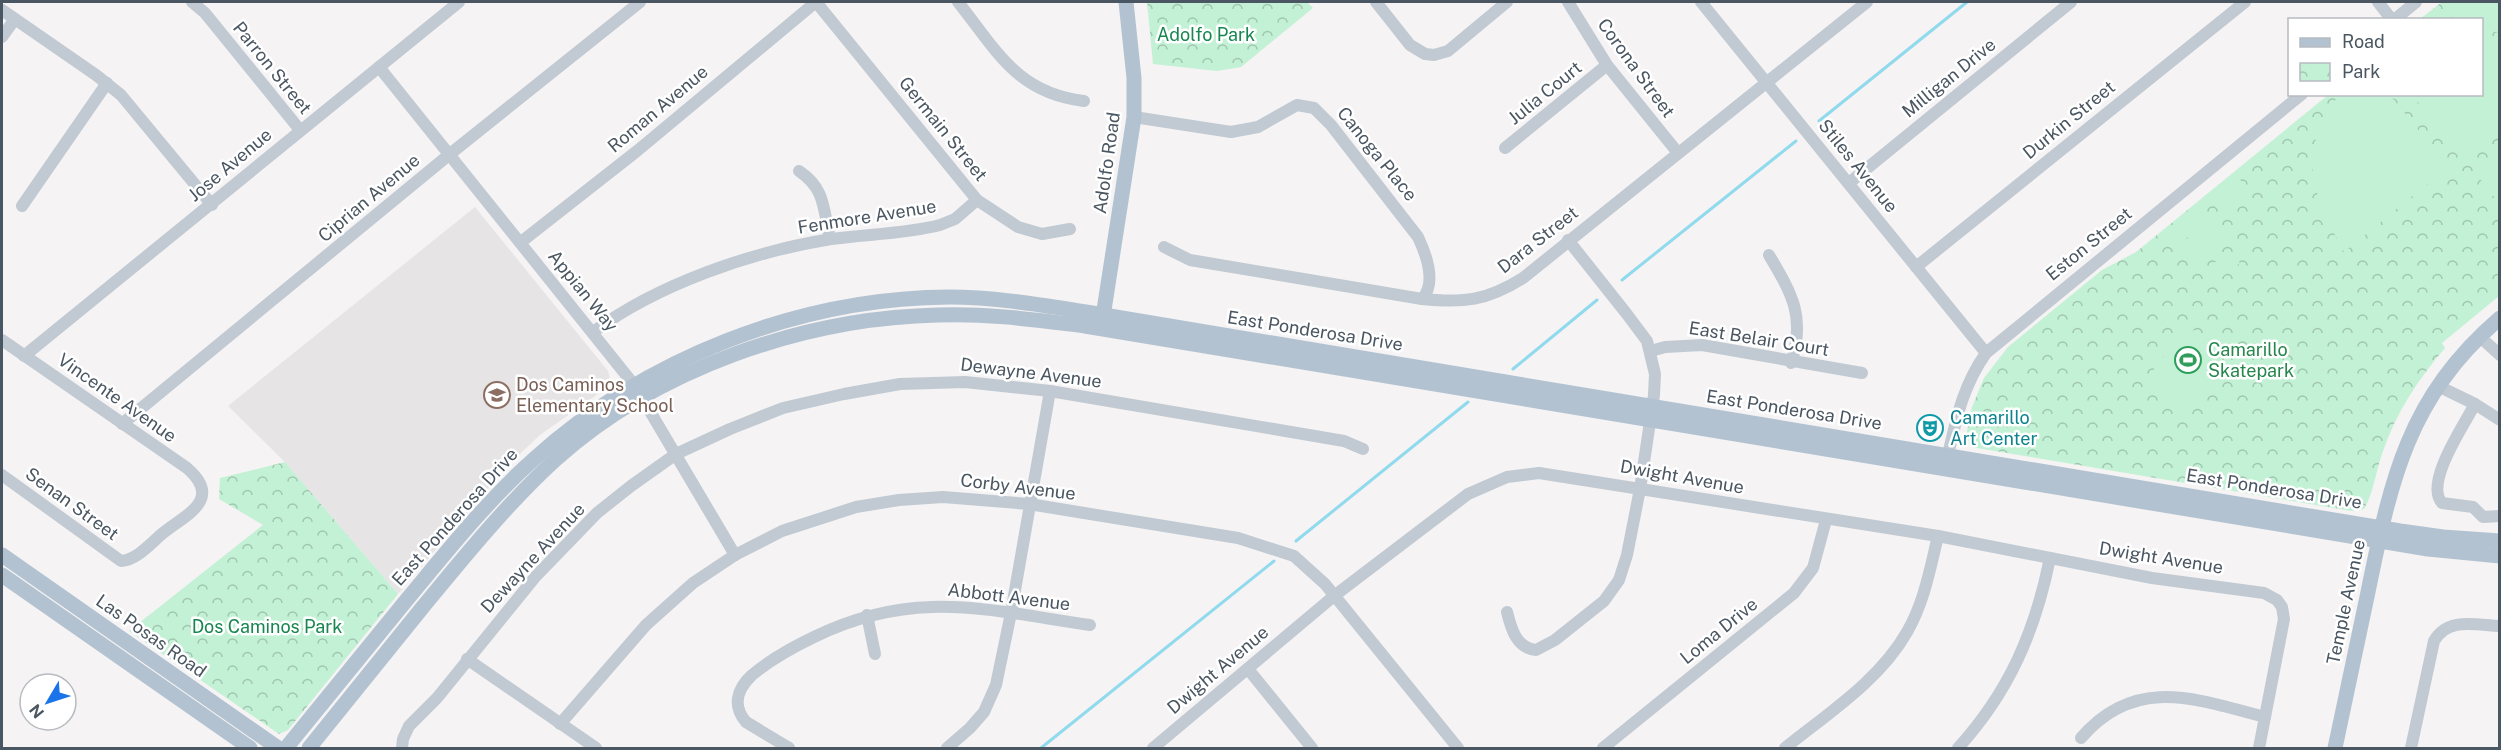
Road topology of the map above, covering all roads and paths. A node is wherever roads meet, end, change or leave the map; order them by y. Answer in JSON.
{"nodes":[{"id":1,"x":192,"y":2,"type":"edge"},
{"id":2,"x":459,"y":2,"type":"edge"},
{"id":3,"x":640,"y":2,"type":"edge"},
{"id":4,"x":816,"y":2,"type":"edge"},
{"id":5,"x":958,"y":2,"type":"edge"},
{"id":6,"x":1126,"y":2,"type":"edge"},
{"id":7,"x":1376,"y":2,"type":"edge"},
{"id":8,"x":1507,"y":2,"type":"edge"},
{"id":9,"x":1568,"y":2,"type":"edge"},
{"id":10,"x":1701,"y":2,"type":"edge"},
{"id":11,"x":1867,"y":2,"type":"edge"},
{"id":12,"x":2071,"y":2,"type":"edge"},
{"id":13,"x":2378,"y":2,"type":"edge"},
{"id":14,"x":2416,"y":2,"type":"edge"},
{"id":15,"x":2239,"y":3,"type":"edge"},
{"id":16,"x":445,"y":6,"type":"edge"},
{"id":17,"x":1852,"y":6,"type":"edge"},
{"id":18,"x":2,"y":10,"type":"edge"},
{"id":19,"x":2391,"y":18,"type":"edge"},
{"id":20,"x":2396,"y":18,"type":"edge"},
{"id":21,"x":15,"y":19,"type":"junction"},
{"id":22,"x":2,"y":36,"type":"edge"},
{"id":23,"x":1607,"y":65,"type":"junction"},
{"id":24,"x":379,"y":67,"type":"junction"},
{"id":25,"x":1767,"y":82,"type":"junction"},
{"id":26,"x":107,"y":83,"type":"junction"},
{"id":27,"x":2300,"y":96,"type":"edge"},
{"id":28,"x":1084,"y":101,"type":"dead end"},
{"id":29,"x":1134,"y":117,"type":"junction"},
{"id":30,"x":300,"y":130,"type":"junction"},
{"id":31,"x":1505,"y":148,"type":"dead end"},
{"id":32,"x":1678,"y":153,"type":"junction"},
{"id":33,"x":450,"y":154,"type":"junction"},
{"id":34,"x":799,"y":171,"type":"dead end"},
{"id":35,"x":1849,"y":183,"type":"junction"},
{"id":36,"x":977,"y":200,"type":"junction"},
{"id":37,"x":212,"y":205,"type":"junction"},
{"id":38,"x":22,"y":206,"type":"dead end"},
{"id":39,"x":1070,"y":229,"type":"dead end"},
{"id":40,"x":830,"y":239,"type":"junction"},
{"id":41,"x":1568,"y":240,"type":"junction"},
{"id":42,"x":521,"y":242,"type":"junction"},
{"id":43,"x":1164,"y":247,"type":"dead end"},
{"id":44,"x":1769,"y":255,"type":"dead end"},
{"id":45,"x":1916,"y":267,"type":"junction"},
{"id":46,"x":1422,"y":299,"type":"junction"},
{"id":47,"x":2499,"y":318,"type":"edge"},
{"id":48,"x":1102,"y":322,"type":"junction"},
{"id":49,"x":593,"y":332,"type":"junction"},
{"id":50,"x":2480,"y":336,"type":"junction"},
{"id":51,"x":2,"y":340,"type":"edge"},
{"id":52,"x":1651,"y":351,"type":"junction"},
{"id":53,"x":1986,"y":353,"type":"junction"},
{"id":54,"x":2499,"y":355,"type":"edge"},
{"id":55,"x":24,"y":356,"type":"junction"},
{"id":56,"x":1791,"y":363,"type":"junction"},
{"id":57,"x":1862,"y":373,"type":"dead end"},
{"id":58,"x":2438,"y":386,"type":"junction"},
{"id":59,"x":1050,"y":391,"type":"junction"},
{"id":60,"x":639,"y":392,"type":"junction"},
{"id":61,"x":2475,"y":404,"type":"junction"},
{"id":62,"x":1651,"y":414,"type":"junction"},
{"id":63,"x":2499,"y":420,"type":"edge"},
{"id":64,"x":122,"y":424,"type":"junction"},
{"id":65,"x":1363,"y":449,"type":"dead end"},
{"id":66,"x":676,"y":454,"type":"junction"},
{"id":67,"x":1947,"y":462,"type":"junction"},
{"id":68,"x":2,"y":475,"type":"edge"},
{"id":69,"x":1640,"y":489,"type":"junction"},
{"id":70,"x":202,"y":494,"type":"joint"},
{"id":71,"x":1029,"y":504,"type":"junction"},
{"id":72,"x":2499,"y":516,"type":"edge"},
{"id":73,"x":1826,"y":520,"type":"junction"},
{"id":74,"x":2380,"y":534,"type":"junction"},
{"id":75,"x":1938,"y":536,"type":"junction"},
{"id":76,"x":2499,"y":541,"type":"edge"},
{"id":77,"x":2,"y":555,"type":"edge"},
{"id":78,"x":735,"y":555,"type":"junction"},
{"id":79,"x":2499,"y":556,"type":"edge"},
{"id":80,"x":2050,"y":558,"type":"junction"},
{"id":81,"x":2,"y":575,"type":"edge"},
{"id":82,"x":1334,"y":596,"type":"junction"},
{"id":83,"x":1507,"y":612,"type":"dead end"},
{"id":84,"x":1011,"y":613,"type":"junction"},
{"id":85,"x":867,"y":615,"type":"junction"},
{"id":86,"x":1090,"y":625,"type":"dead end"},
{"id":87,"x":2499,"y":626,"type":"edge"},
{"id":88,"x":86,"y":634,"type":"junction"},
{"id":89,"x":874,"y":654,"type":"dead end"},
{"id":90,"x":466,"y":659,"type":"junction"},
{"id":91,"x":1248,"y":669,"type":"junction"},
{"id":92,"x":173,"y":675,"type":"junction"},
{"id":93,"x":2265,"y":717,"type":"junction"},
{"id":94,"x":560,"y":723,"type":"junction"},
{"id":95,"x":2081,"y":738,"type":"dead end"},
{"id":96,"x":1168,"y":744,"type":"edge"},
{"id":97,"x":250,"y":748,"type":"edge"},
{"id":98,"x":278,"y":748,"type":"edge"},
{"id":99,"x":286,"y":748,"type":"edge"},
{"id":100,"x":309,"y":748,"type":"edge"},
{"id":101,"x":402,"y":748,"type":"edge"},
{"id":102,"x":596,"y":748,"type":"edge"},
{"id":103,"x":789,"y":748,"type":"edge"},
{"id":104,"x":947,"y":748,"type":"edge"},
{"id":105,"x":1153,"y":748,"type":"edge"},
{"id":106,"x":1312,"y":748,"type":"edge"},
{"id":107,"x":1458,"y":748,"type":"edge"},
{"id":108,"x":1603,"y":748,"type":"edge"},
{"id":109,"x":1785,"y":748,"type":"edge"},
{"id":110,"x":1958,"y":748,"type":"edge"},
{"id":111,"x":2259,"y":748,"type":"edge"},
{"id":112,"x":2335,"y":748,"type":"edge"},
{"id":113,"x":2411,"y":748,"type":"edge"}],
"edges":[{"from":1,"to":30,"type":"street","name":"Parron Street"},
{"from":2,"to":16,"type":"street","name":"Jose Avenue"},
{"from":3,"to":33,"type":"street","name":"Ciprian Avenue"},
{"from":4,"to":36,"type":"street","name":"Germain Street"},
{"from":4,"to":42,"type":"street","name":"Roman Avenue"},
{"from":5,"to":28,"type":"street"},
{"from":6,"to":29,"type":"main road","name":"Adolfo Road"},
{"from":7,"to":8,"type":"street"},
{"from":9,"to":23,"type":"street","name":"Corona Street"},
{"from":10,"to":25,"type":"street","name":"Stiles Avenue"},
{"from":11,"to":17,"type":"street","name":"Dara Street"},
{"from":12,"to":35,"type":"street","name":"Milligan Drive"},
{"from":13,"to":19,"type":"street"},
{"from":14,"to":20,"type":"street"},
{"from":15,"to":45,"type":"street","name":"Durkin Street"},
{"from":16,"to":24,"type":"street","name":"Jose Avenue"},
{"from":17,"to":25,"type":"street","name":"Dara Street"},
{"from":18,"to":21,"type":"street"},
{"from":21,"to":22,"type":"street"},
{"from":21,"to":26,"type":"street"},
{"from":23,"to":31,"type":"street","name":"Julia Court"},
{"from":23,"to":32,"type":"street","name":"Corona Street"},
{"from":24,"to":30,"type":"street","name":"Jose Avenue"},
{"from":24,"to":33,"type":"street","name":"Appian Way"},
{"from":25,"to":32,"type":"street","name":"Dara Street"},
{"from":25,"to":35,"type":"street","name":"Stiles Avenue"},
{"from":26,"to":37,"type":"street"},
{"from":26,"to":38,"type":"street"},
{"from":27,"to":53,"type":"street","name":"Eston Street"},
{"from":29,"to":46,"type":"street","name":"Canoga Place"},
{"from":29,"to":48,"type":"main road","name":"Adolfo Road"},
{"from":30,"to":37,"type":"street","name":"Jose Avenue"},
{"from":32,"to":41,"type":"street","name":"Dara Street"},
{"from":33,"to":42,"type":"street","name":"Appian Way"},
{"from":33,"to":64,"type":"street","name":"Ciprian Avenue"},
{"from":34,"to":40,"type":"street"},
{"from":35,"to":45,"type":"street","name":"Stiles Avenue"},
{"from":36,"to":39,"type":"street","name":"Germain Street"},
{"from":36,"to":40,"type":"street","name":"Fenmore Avenue"},
{"from":37,"to":55,"type":"street","name":"Jose Avenue"},
{"from":40,"to":49,"type":"street","name":"Fenmore Avenue"},
{"from":41,"to":46,"type":"street","name":"Dara Street"},
{"from":41,"to":52,"type":"street"},
{"from":42,"to":49,"type":"street","name":"Appian Way"},
{"from":43,"to":46,"type":"street","name":"Dara Street"},
{"from":44,"to":56,"type":"street"},
{"from":45,"to":53,"type":"street","name":"Stiles Avenue"},
{"from":47,"to":50,"type":"main road","name":"Temple Avenue"},
{"from":48,"to":60,"type":"main road","name":"East Ponderosa Drive"},
{"from":48,"to":62,"type":"main road","name":"East Ponderosa Drive"},
{"from":49,"to":60,"type":"street","name":"Appian Way"},
{"from":50,"to":54,"type":"street"},
{"from":50,"to":58,"type":"main road","name":"Temple Avenue"},
{"from":51,"to":55,"type":"street","name":"Vincente Avenue"},
{"from":52,"to":56,"type":"street","name":"East Belair Court"},
{"from":52,"to":62,"type":"street"},
{"from":53,"to":67,"type":"street","name":"Eston Street"},
{"from":55,"to":64,"type":"street","name":"Vincente Avenue"},
{"from":56,"to":57,"type":"street","name":"East Belair Court"},
{"from":58,"to":61,"type":"street"},
{"from":58,"to":74,"type":"main road","name":"Temple Avenue"},
{"from":59,"to":65,"type":"street","name":"Dewayne Avenue"},
{"from":59,"to":66,"type":"street","name":"Dewayne Avenue"},
{"from":59,"to":71,"type":"street"},
{"from":60,"to":66,"type":"street","name":"Appian Way"},
{"from":60,"to":99,"type":"main road","name":"East Ponderosa Drive"},
{"from":60,"to":100,"type":"main road","name":"East Ponderosa Drive"},
{"from":61,"to":63,"type":"street"},
{"from":61,"to":72,"type":"street"},
{"from":62,"to":67,"type":"main road","name":"East Ponderosa Drive"},
{"from":62,"to":69,"type":"street"},
{"from":64,"to":70,"type":"street","name":"Vincente Avenue"},
{"from":66,"to":78,"type":"street","name":"Appian Way"},
{"from":66,"to":90,"type":"street","name":"Dewayne Avenue"},
{"from":67,"to":74,"type":"main road","name":"East Ponderosa Drive"},
{"from":68,"to":70,"type":"street","name":"Senan Street"},
{"from":69,"to":73,"type":"street","name":"Dwight Avenue"},
{"from":69,"to":82,"type":"street","name":"Dwight Avenue"},
{"from":69,"to":83,"type":"street"},
{"from":71,"to":78,"type":"street","name":"Corby Avenue"},
{"from":71,"to":82,"type":"street","name":"Corby Avenue"},
{"from":71,"to":84,"type":"street"},
{"from":73,"to":75,"type":"street","name":"Dwight Avenue"},
{"from":73,"to":108,"type":"street","name":"Loma Drive"},
{"from":74,"to":76,"type":"main road","name":"East Ponderosa Drive"},
{"from":74,"to":79,"type":"main road","name":"East Ponderosa Drive"},
{"from":74,"to":112,"type":"main road","name":"Temple Avenue"},
{"from":75,"to":80,"type":"street","name":"Dwight Avenue"},
{"from":75,"to":109,"type":"street"},
{"from":77,"to":92,"type":"main road","name":"Las Posas Road"},
{"from":78,"to":94,"type":"street","name":"Corby Avenue"},
{"from":80,"to":93,"type":"street","name":"Dwight Avenue"},
{"from":80,"to":110,"type":"street"},
{"from":81,"to":88,"type":"main road","name":"Las Posas Road"},
{"from":82,"to":91,"type":"street","name":"Dwight Avenue"},
{"from":82,"to":107,"type":"street","name":"Corby Avenue"},
{"from":84,"to":85,"type":"street","name":"Abbott Avenue"},
{"from":84,"to":86,"type":"street","name":"Abbott Avenue"},
{"from":84,"to":104,"type":"street"},
{"from":85,"to":89,"type":"street"},
{"from":85,"to":103,"type":"street","name":"Abbott Avenue"},
{"from":87,"to":113,"type":"street"},
{"from":88,"to":92,"type":"main road"},
{"from":88,"to":97,"type":"main road","name":"Las Posas Road"},
{"from":90,"to":94,"type":"street"},
{"from":90,"to":101,"type":"street","name":"Dewayne Avenue"},
{"from":91,"to":96,"type":"street","name":"Dwight Avenue"},
{"from":91,"to":106,"type":"street"},
{"from":92,"to":98,"type":"main road","name":"Las Posas Road"},
{"from":93,"to":95,"type":"street"},
{"from":93,"to":111,"type":"street"},
{"from":94,"to":102,"type":"street"},
{"from":96,"to":105,"type":"street","name":"Dwight Avenue"}]}
